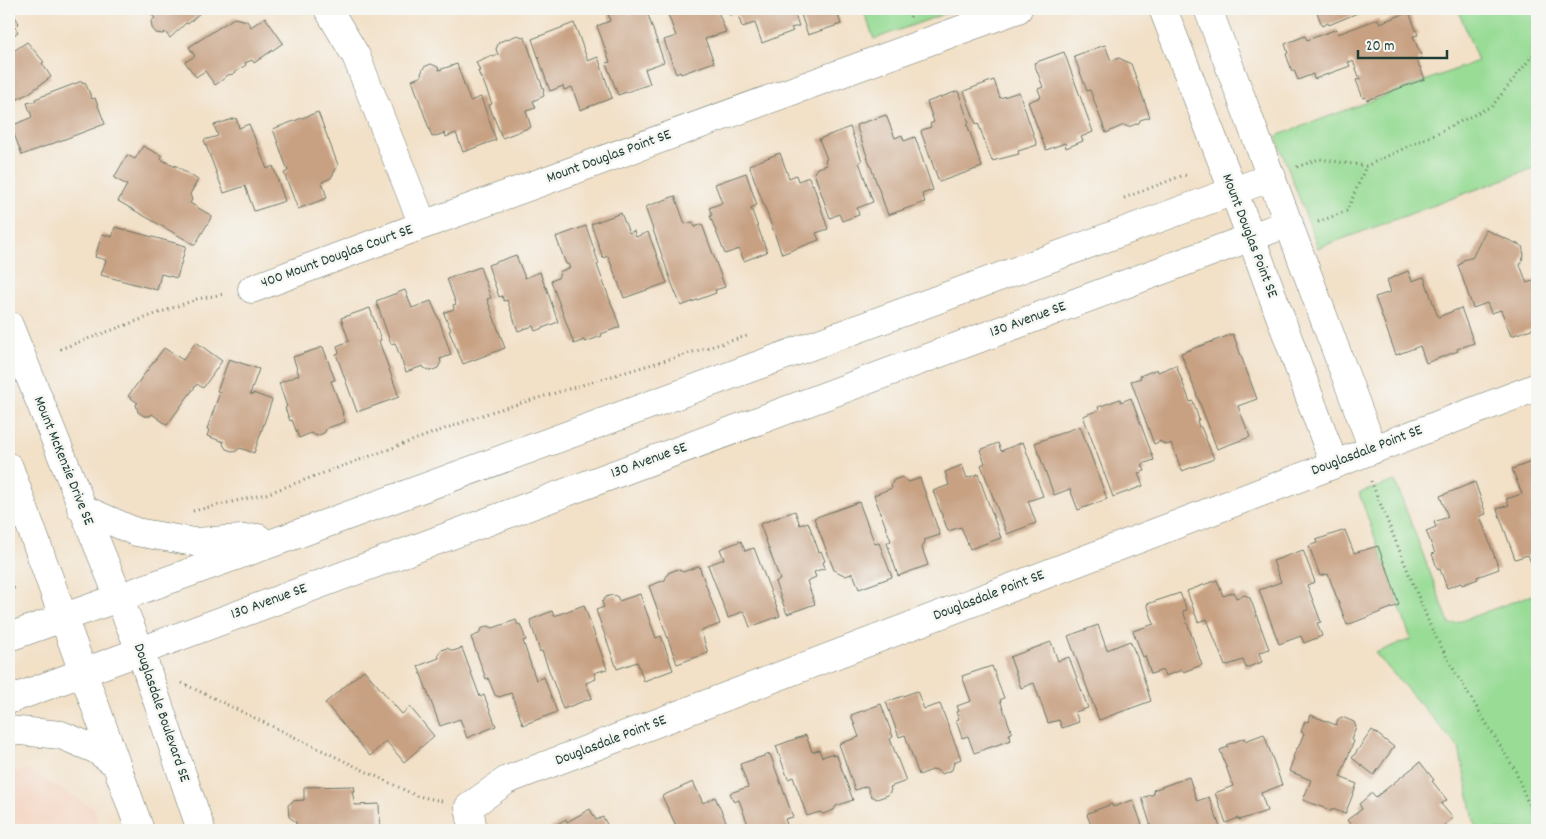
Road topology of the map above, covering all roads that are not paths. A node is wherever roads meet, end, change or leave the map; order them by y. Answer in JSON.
{"nodes":[{"id":1,"x":328,"y":9,"type":"edge"},
{"id":2,"x":1018,"y":9,"type":"edge"},
{"id":3,"x":1163,"y":9,"type":"edge"},
{"id":4,"x":1208,"y":9,"type":"edge"},
{"id":5,"x":1272,"y":178,"type":"junction"},
{"id":6,"x":1233,"y":193,"type":"junction"},
{"id":7,"x":1289,"y":223,"type":"junction"},
{"id":8,"x":423,"y":225,"type":"junction"},
{"id":9,"x":1251,"y":237,"type":"junction"},
{"id":10,"x":252,"y":289,"type":"road end"},
{"id":11,"x":9,"y":325,"type":"edge"},
{"id":12,"x":1537,"y":387,"type":"edge"},
{"id":13,"x":1367,"y":452,"type":"junction"},
{"id":14,"x":1334,"y":464,"type":"junction"},
{"id":15,"x":9,"y":468,"type":"edge"},
{"id":16,"x":81,"y":508,"type":"junction"},
{"id":17,"x":292,"y":536,"type":"junction"},
{"id":18,"x":119,"y":597,"type":"junction"},
{"id":19,"x":63,"y":617,"type":"junction"},
{"id":20,"x":9,"y":637,"type":"edge"},
{"id":21,"x":140,"y":650,"type":"junction"},
{"id":22,"x":82,"y":673,"type":"junction"},
{"id":23,"x":9,"y":700,"type":"edge"},
{"id":24,"x":9,"y":730,"type":"edge"},
{"id":25,"x":115,"y":763,"type":"junction"},
{"id":26,"x":471,"y":818,"type":"edge"},
{"id":27,"x":140,"y":830,"type":"edge"},
{"id":28,"x":201,"y":830,"type":"edge"}],
"edges":[{"from":1,"to":8,"type":"street"},
{"from":2,"to":8,"type":"street","name":"Mount Douglas Point SE"},
{"from":3,"to":6,"type":"street","name":"Mount Douglas Point SE"},
{"from":4,"to":5,"type":"street"},
{"from":5,"to":6,"type":"street"},
{"from":5,"to":7,"type":"street"},
{"from":6,"to":9,"type":"street","name":"Mount Douglas Point SE"},
{"from":6,"to":17,"type":"street"},
{"from":7,"to":9,"type":"street","name":"130 Avenue SE"},
{"from":7,"to":13,"type":"street"},
{"from":8,"to":10,"type":"street","name":"400 Mount Douglas Court SE"},
{"from":9,"to":14,"type":"street","name":"Mount Douglas Point SE"},
{"from":9,"to":21,"type":"street","name":"130 Avenue SE"},
{"from":11,"to":16,"type":"street","name":"Mount McKenzie Drive SE"},
{"from":12,"to":13,"type":"street","name":"Douglasdale Point SE"},
{"from":13,"to":14,"type":"street","name":"Douglasdale Point SE"},
{"from":14,"to":26,"type":"street","name":"Douglasdale Point SE"},
{"from":15,"to":19,"type":"street"},
{"from":16,"to":17,"type":"street"},
{"from":16,"to":18,"type":"street","name":"Mount McKenzie Drive SE"},
{"from":17,"to":18,"type":"street"},
{"from":18,"to":19,"type":"street"},
{"from":18,"to":21,"type":"street","name":"Douglasdale Boulevard SE"},
{"from":19,"to":20,"type":"street"},
{"from":19,"to":22,"type":"street"},
{"from":21,"to":22,"type":"street","name":"130 Avenue SE"},
{"from":21,"to":28,"type":"street","name":"Douglasdale Boulevard SE"},
{"from":22,"to":23,"type":"street","name":"130 Avenue SE"},
{"from":22,"to":25,"type":"street"},
{"from":24,"to":25,"type":"street"},
{"from":25,"to":27,"type":"street"}]}
